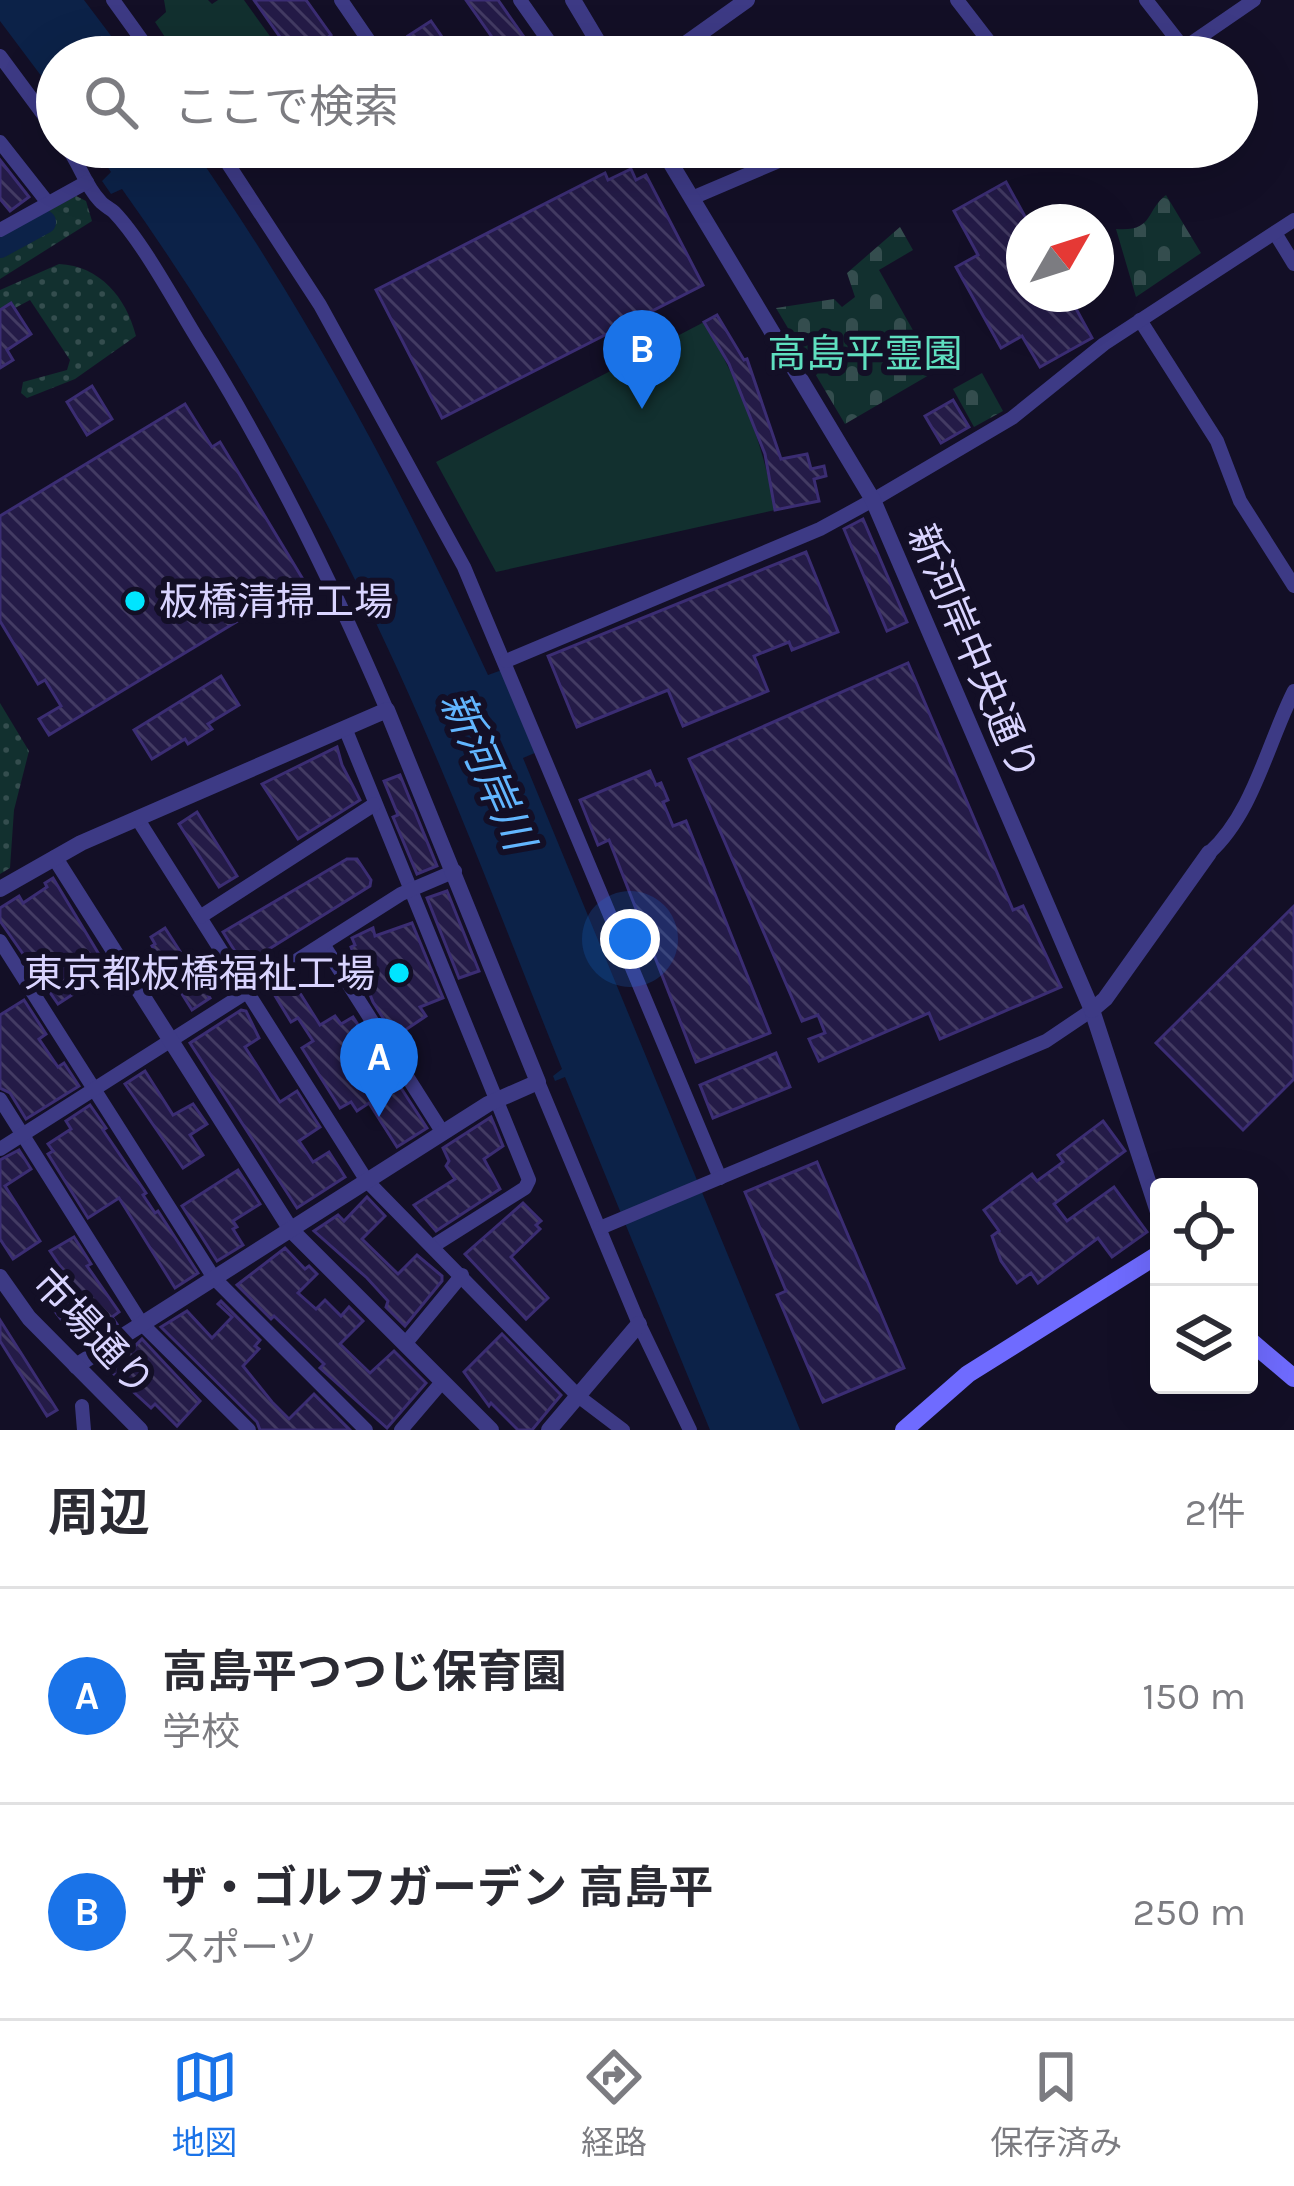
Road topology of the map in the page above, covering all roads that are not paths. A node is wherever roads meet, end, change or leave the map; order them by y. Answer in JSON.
{"nodes":[{"id":1,"x":113,"y":0,"type":"edge"},
{"id":2,"x":341,"y":0,"type":"edge"},
{"id":3,"x":520,"y":0,"type":"edge"},
{"id":4,"x":573,"y":0,"type":"edge"},
{"id":5,"x":747,"y":0,"type":"edge"},
{"id":6,"x":957,"y":0,"type":"edge"},
{"id":7,"x":1146,"y":0,"type":"edge"},
{"id":8,"x":1254,"y":0,"type":"edge"},
{"id":9,"x":139,"y":36,"type":"edge"},
{"id":10,"x":366,"y":36,"type":"edge"},
{"id":11,"x":545,"y":36,"type":"edge"},
{"id":12,"x":594,"y":36,"type":"edge"},
{"id":13,"x":696,"y":36,"type":"edge"},
{"id":14,"x":985,"y":36,"type":"edge"},
{"id":15,"x":1167,"y":36,"type":"edge"},
{"id":16,"x":1201,"y":36,"type":"edge"},
{"id":17,"x":0,"y":56,"type":"edge"},
{"id":18,"x":36,"y":105,"type":"edge"},
{"id":19,"x":0,"y":142,"type":"edge"},
{"id":20,"x":82,"y":168,"type":"edge"},
{"id":21,"x":232,"y":168,"type":"edge"},
{"id":22,"x":674,"y":168,"type":"edge"},
{"id":23,"x":763,"y":168,"type":"edge"},
{"id":24,"x":86,"y":182,"type":"junction"},
{"id":25,"x":692,"y":198,"type":"junction"},
{"id":26,"x":48,"y":203,"type":"junction"},
{"id":27,"x":1294,"y":220,"type":"edge"},
{"id":28,"x":0,"y":230,"type":"edge"},
{"id":29,"x":1275,"y":233,"type":"junction"},
{"id":30,"x":1294,"y":264,"type":"edge"},
{"id":31,"x":1140,"y":320,"type":"junction"},
{"id":32,"x":873,"y":500,"type":"junction"},
{"id":33,"x":1294,"y":586,"type":"edge"},
{"id":34,"x":506,"y":661,"type":"junction"},
{"id":35,"x":1294,"y":691,"type":"edge"},
{"id":36,"x":387,"y":710,"type":"junction"},
{"id":37,"x":344,"y":728,"type":"junction"},
{"id":38,"x":376,"y":804,"type":"junction"},
{"id":39,"x":137,"y":818,"type":"junction"},
{"id":40,"x":1209,"y":854,"type":"joint"},
{"id":41,"x":55,"y":858,"type":"junction"},
{"id":42,"x":455,"y":871,"type":"junction"},
{"id":43,"x":411,"y":889,"type":"junction"},
{"id":44,"x":0,"y":890,"type":"edge"},
{"id":45,"x":200,"y":917,"type":"junction"},
{"id":46,"x":0,"y":941,"type":"edge"},
{"id":47,"x":322,"y":944,"type":"junction"},
{"id":48,"x":248,"y":992,"type":"junction"},
{"id":49,"x":1092,"y":1010,"type":"junction"},
{"id":50,"x":170,"y":1040,"type":"junction"},
{"id":51,"x":538,"y":1082,"type":"junction"},
{"id":52,"x":95,"y":1088,"type":"junction"},
{"id":53,"x":0,"y":1099,"type":"edge"},
{"id":54,"x":497,"y":1100,"type":"junction"},
{"id":55,"x":442,"y":1133,"type":"junction"},
{"id":56,"x":22,"y":1134,"type":"junction"},
{"id":57,"x":0,"y":1149,"type":"edge"},
{"id":58,"x":718,"y":1179,"type":"junction"},
{"id":59,"x":367,"y":1181,"type":"junction"},
{"id":60,"x":1150,"y":1187,"type":"edge"},
{"id":61,"x":600,"y":1228,"type":"junction"},
{"id":62,"x":291,"y":1230,"type":"junction"},
{"id":63,"x":434,"y":1246,"type":"junction"},
{"id":64,"x":1150,"y":1260,"type":"edge"},
{"id":65,"x":462,"y":1275,"type":"junction"},
{"id":66,"x":0,"y":1277,"type":"edge"},
{"id":67,"x":214,"y":1278,"type":"junction"},
{"id":68,"x":142,"y":1324,"type":"junction"},
{"id":69,"x":639,"y":1324,"type":"junction"},
{"id":70,"x":405,"y":1344,"type":"junction"},
{"id":71,"x":1258,"y":1348,"type":"edge"},
{"id":72,"x":76,"y":1366,"type":"junction"},
{"id":73,"x":1294,"y":1378,"type":"edge"},
{"id":74,"x":442,"y":1382,"type":"junction"},
{"id":75,"x":578,"y":1396,"type":"junction"},
{"id":76,"x":82,"y":1406,"type":"dead end"},
{"id":77,"x":84,"y":1430,"type":"edge"},
{"id":78,"x":140,"y":1430,"type":"edge"},
{"id":79,"x":249,"y":1430,"type":"edge"},
{"id":80,"x":366,"y":1430,"type":"edge"},
{"id":81,"x":401,"y":1430,"type":"edge"},
{"id":82,"x":491,"y":1430,"type":"edge"},
{"id":83,"x":549,"y":1430,"type":"edge"},
{"id":84,"x":622,"y":1430,"type":"edge"},
{"id":85,"x":690,"y":1430,"type":"edge"},
{"id":86,"x":904,"y":1430,"type":"edge"}],
"edges":[{"from":1,"to":9,"type":"street"},
{"from":2,"to":10,"type":"street"},
{"from":3,"to":11,"type":"street"},
{"from":4,"to":12,"type":"street"},
{"from":5,"to":13,"type":"street"},
{"from":6,"to":14,"type":"street"},
{"from":7,"to":15,"type":"street"},
{"from":8,"to":16,"type":"street"},
{"from":17,"to":18,"type":"street"},
{"from":19,"to":26,"type":"street"},
{"from":20,"to":24,"type":"street"},
{"from":21,"to":34,"type":"street"},
{"from":22,"to":25,"type":"street","name":"新河岸中央通り"},
{"from":23,"to":25,"type":"street"},
{"from":24,"to":26,"type":"street"},
{"from":24,"to":36,"type":"street"},
{"from":25,"to":32,"type":"street","name":"新河岸中央通り"},
{"from":26,"to":28,"type":"street"},
{"from":27,"to":29,"type":"street"},
{"from":29,"to":30,"type":"street"},
{"from":29,"to":31,"type":"street"},
{"from":31,"to":32,"type":"street"},
{"from":31,"to":33,"type":"street"},
{"from":32,"to":34,"type":"street"},
{"from":32,"to":49,"type":"street","name":"新河岸中央通り"},
{"from":34,"to":58,"type":"street"},
{"from":35,"to":40,"type":"street"},
{"from":36,"to":37,"type":"street"},
{"from":36,"to":42,"type":"street"},
{"from":37,"to":38,"type":"street"},
{"from":37,"to":39,"type":"street"},
{"from":38,"to":43,"type":"street"},
{"from":38,"to":45,"type":"street"},
{"from":39,"to":41,"type":"street"},
{"from":39,"to":45,"type":"street"},
{"from":40,"to":49,"type":"street"},
{"from":41,"to":44,"type":"street"},
{"from":41,"to":50,"type":"street"},
{"from":42,"to":43,"type":"street"},
{"from":42,"to":51,"type":"street"},
{"from":43,"to":47,"type":"street"},
{"from":43,"to":54,"type":"street"},
{"from":45,"to":48,"type":"street"},
{"from":46,"to":52,"type":"street"},
{"from":47,"to":48,"type":"street"},
{"from":47,"to":55,"type":"street"},
{"from":48,"to":50,"type":"street"},
{"from":48,"to":59,"type":"street"},
{"from":49,"to":58,"type":"street"},
{"from":49,"to":60,"type":"street","name":"新河岸中央通り"},
{"from":50,"to":52,"type":"street"},
{"from":50,"to":62,"type":"street"},
{"from":51,"to":54,"type":"street"},
{"from":51,"to":61,"type":"street"},
{"from":52,"to":56,"type":"street"},
{"from":52,"to":67,"type":"street"},
{"from":53,"to":56,"type":"street"},
{"from":54,"to":55,"type":"street"},
{"from":54,"to":63,"type":"street"},
{"from":55,"to":59,"type":"street"},
{"from":56,"to":57,"type":"street"},
{"from":56,"to":68,"type":"street"},
{"from":58,"to":61,"type":"street"},
{"from":59,"to":62,"type":"street"},
{"from":59,"to":63,"type":"street"},
{"from":61,"to":69,"type":"street"},
{"from":62,"to":67,"type":"street"},
{"from":62,"to":70,"type":"street"},
{"from":63,"to":65,"type":"street"},
{"from":64,"to":86,"type":"main road"},
{"from":65,"to":70,"type":"street"},
{"from":65,"to":75,"type":"street"},
{"from":66,"to":72,"type":"street","name":"市場通り"},
{"from":67,"to":68,"type":"street"},
{"from":67,"to":80,"type":"street"},
{"from":68,"to":72,"type":"street"},
{"from":68,"to":79,"type":"street"},
{"from":69,"to":75,"type":"street"},
{"from":69,"to":85,"type":"street"},
{"from":70,"to":74,"type":"street"},
{"from":71,"to":73,"type":"main road"},
{"from":72,"to":78,"type":"street","name":"市場通り"},
{"from":74,"to":81,"type":"street"},
{"from":74,"to":82,"type":"street"},
{"from":75,"to":83,"type":"street"},
{"from":75,"to":84,"type":"street"},
{"from":76,"to":77,"type":"street"}]}
